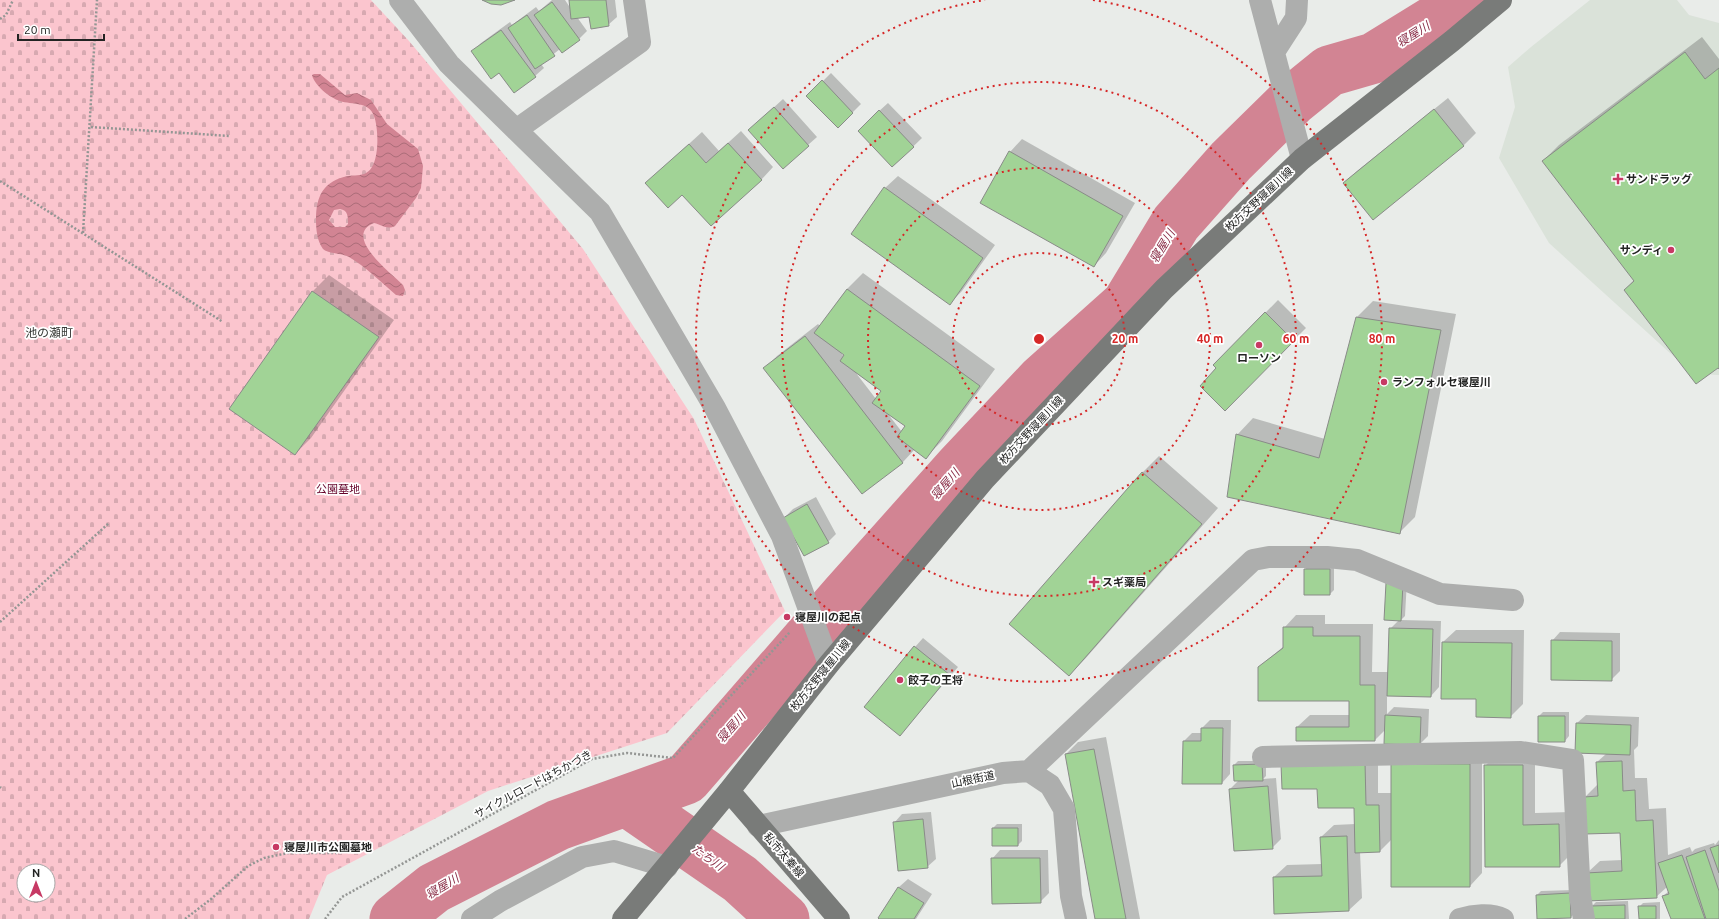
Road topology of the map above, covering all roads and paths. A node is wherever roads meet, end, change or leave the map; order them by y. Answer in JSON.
{"nodes":[{"id":1,"x":13,"y":0,"type":"edge"},
{"id":2,"x":97,"y":0,"type":"edge"},
{"id":3,"x":400,"y":0,"type":"edge"},
{"id":4,"x":634,"y":0,"type":"edge"},
{"id":5,"x":1260,"y":0,"type":"edge"},
{"id":6,"x":1297,"y":0,"type":"edge"},
{"id":7,"x":1501,"y":0,"type":"edge"},
{"id":8,"x":0,"y":19,"type":"edge"},
{"id":9,"x":1274,"y":52,"type":"junction"},
{"id":10,"x":90,"y":127,"type":"junction"},
{"id":11,"x":516,"y":130,"type":"junction"},
{"id":12,"x":230,"y":136,"type":"dead end"},
{"id":13,"x":1302,"y":159,"type":"junction"},
{"id":14,"x":0,"y":181,"type":"edge"},
{"id":15,"x":83,"y":233,"type":"junction"},
{"id":16,"x":223,"y":322,"type":"dead end"},
{"id":17,"x":109,"y":523,"type":"dead end"},
{"id":18,"x":1513,"y":600,"type":"dead end"},
{"id":19,"x":810,"y":613,"type":"junction"},
{"id":20,"x":0,"y":622,"type":"edge"},
{"id":21,"x":829,"y":664,"type":"junction"},
{"id":22,"x":1263,"y":757,"type":"dead end"},
{"id":23,"x":1029,"y":771,"type":"junction"},
{"id":24,"x":729,"y":791,"type":"junction"},
{"id":25,"x":758,"y":826,"type":"junction"},
{"id":26,"x":337,"y":853,"type":"dead end"},
{"id":27,"x":669,"y":865,"type":"junction"},
{"id":28,"x":185,"y":919,"type":"edge"},
{"id":29,"x":325,"y":919,"type":"edge"},
{"id":30,"x":472,"y":919,"type":"edge"},
{"id":31,"x":623,"y":919,"type":"edge"},
{"id":32,"x":839,"y":919,"type":"edge"},
{"id":33,"x":1076,"y":919,"type":"edge"},
{"id":34,"x":1460,"y":919,"type":"edge"},
{"id":35,"x":1503,"y":919,"type":"edge"},
{"id":36,"x":1584,"y":919,"type":"edge"}],
"edges":[{"from":1,"to":8,"type":"path"},
{"from":2,"to":10,"type":"path"},
{"from":3,"to":11,"type":"street"},
{"from":4,"to":11,"type":"street"},
{"from":5,"to":9,"type":"street"},
{"from":6,"to":9,"type":"street"},
{"from":7,"to":13,"type":"main road","name":"枚方交野寝屋川線"},
{"from":9,"to":13,"type":"street"},
{"from":10,"to":12,"type":"path"},
{"from":10,"to":15,"type":"path"},
{"from":11,"to":19,"type":"street"},
{"from":13,"to":21,"type":"main road","name":"枚方交野寝屋川線"},
{"from":14,"to":15,"type":"path"},
{"from":15,"to":16,"type":"path"},
{"from":17,"to":20,"type":"path"},
{"from":18,"to":23,"type":"street"},
{"from":19,"to":21,"type":"street"},
{"from":19,"to":29,"type":"path","name":"サイクルロードはちかづき"},
{"from":21,"to":24,"type":"main road","name":"枚方交野寝屋川線"},
{"from":22,"to":36,"type":"street"},
{"from":23,"to":25,"type":"street","name":"山根街道"},
{"from":23,"to":33,"type":"street"},
{"from":24,"to":25,"type":"main road","name":"私市太秦線"},
{"from":24,"to":27,"type":"main road","name":"枚方交野寝屋川線"},
{"from":25,"to":32,"type":"main road","name":"私市太秦線"},
{"from":26,"to":28,"type":"path"},
{"from":27,"to":30,"type":"street"},
{"from":27,"to":31,"type":"main road","name":"枚方交野寝屋川線"},
{"from":34,"to":35,"type":"street"}]}
